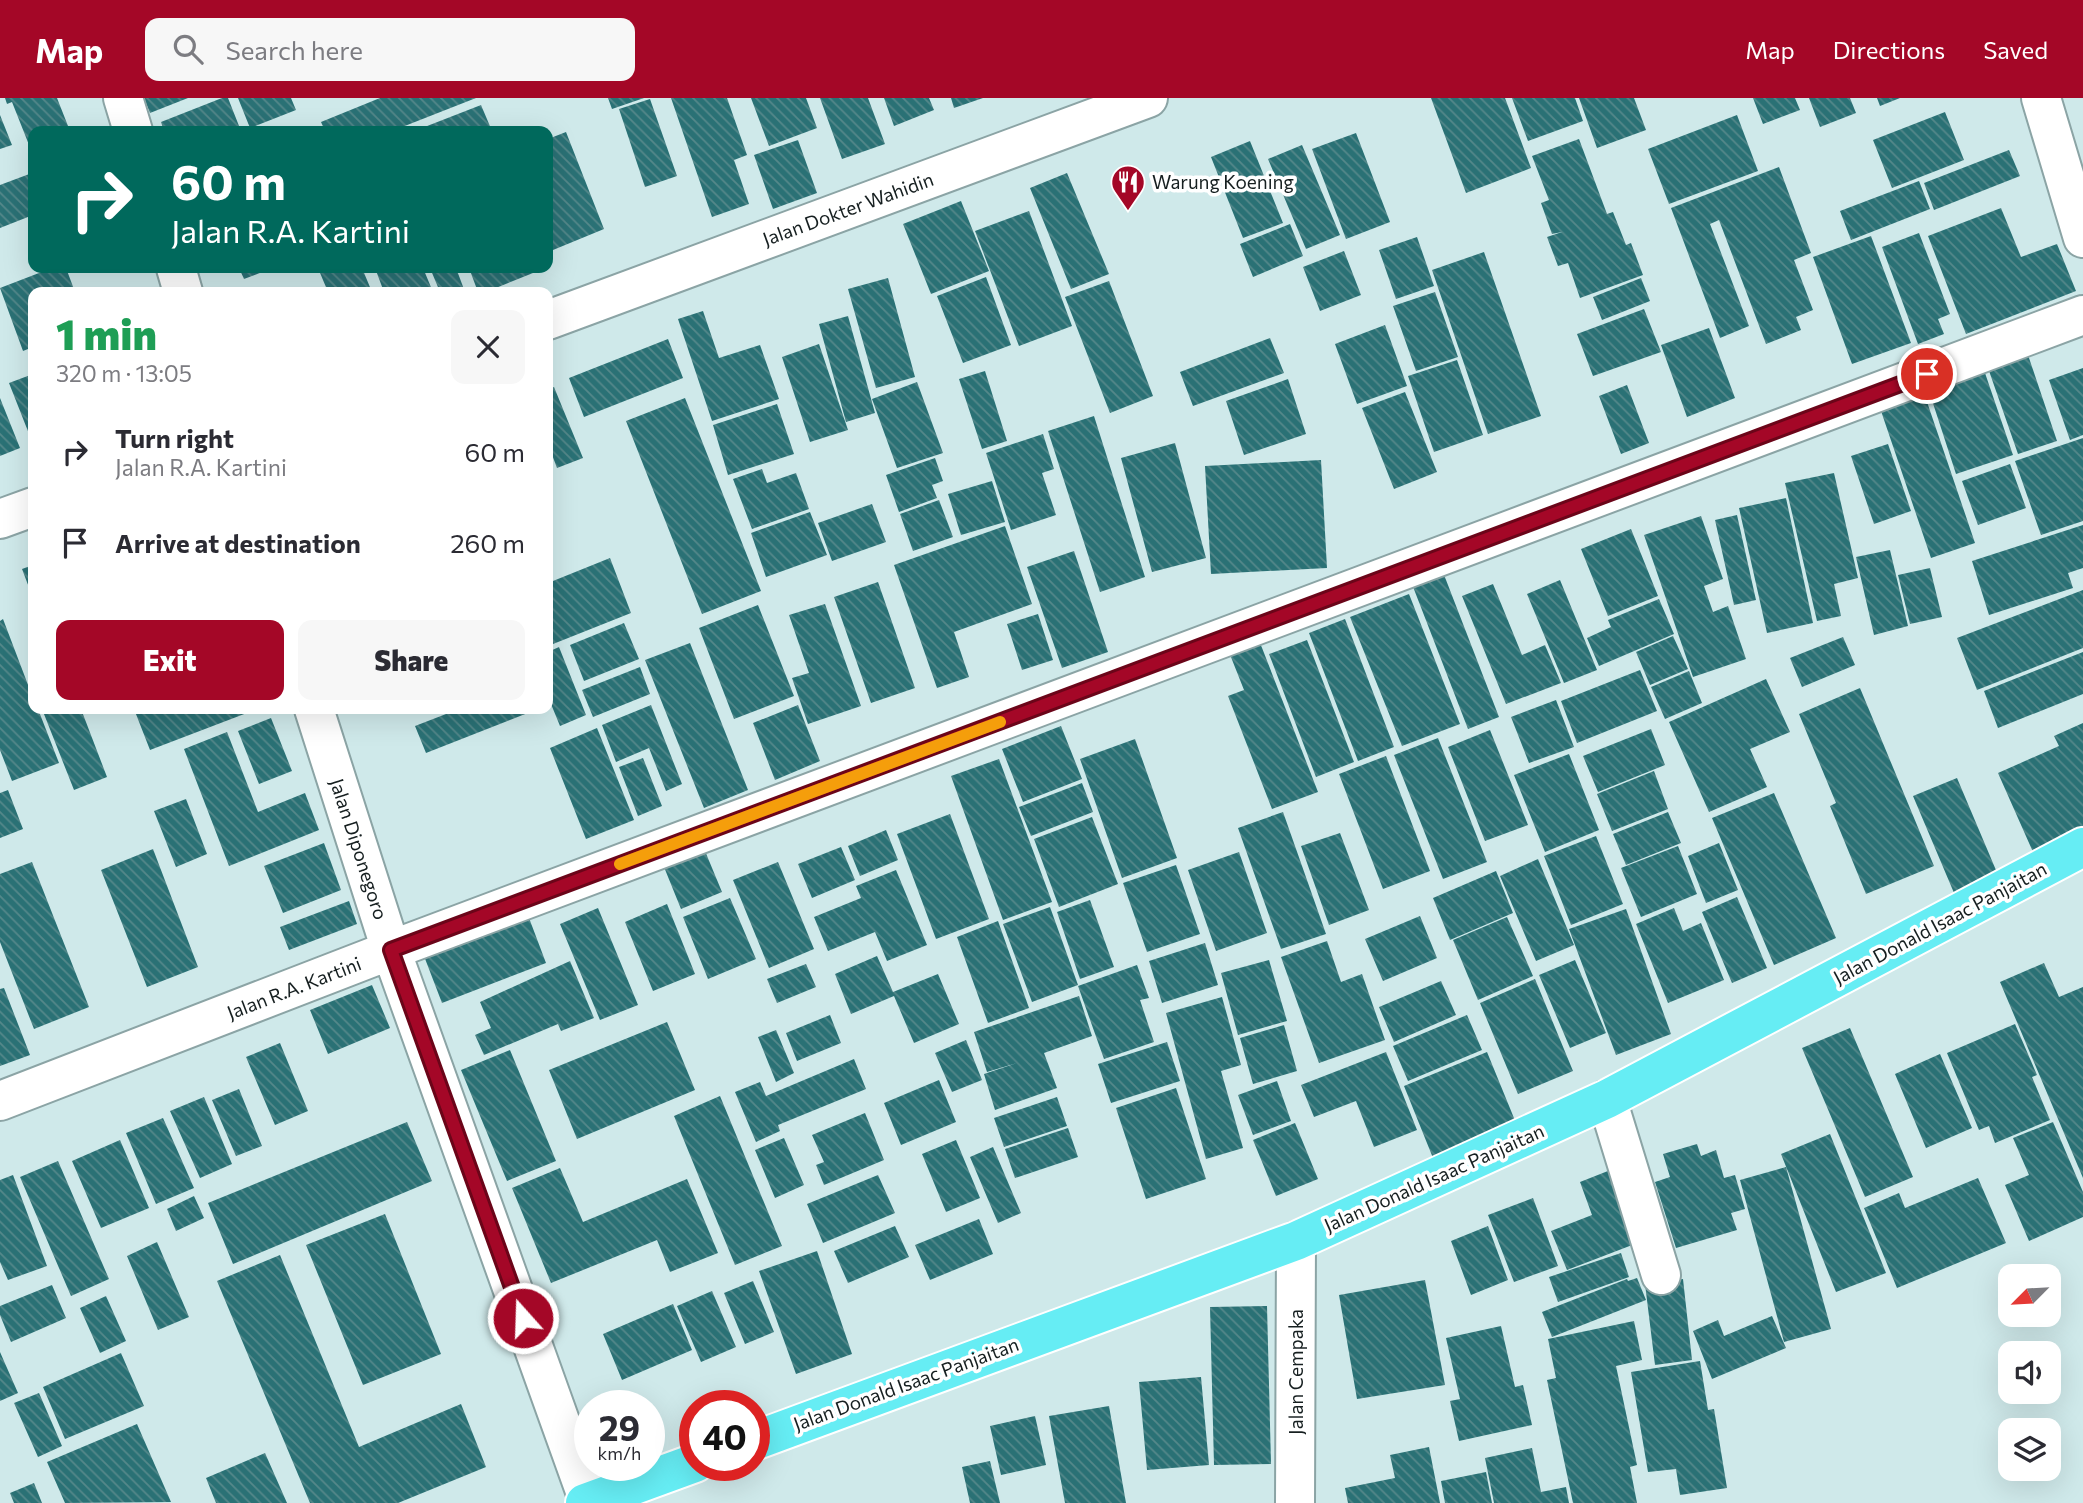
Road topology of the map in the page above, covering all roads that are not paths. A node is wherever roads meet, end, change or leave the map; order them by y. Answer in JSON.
{"nodes":[{"id":1,"x":123,"y":98,"type":"edge"},
{"id":2,"x":1148,"y":98,"type":"edge"},
{"id":3,"x":2041,"y":98,"type":"edge"},
{"id":4,"x":131,"y":126,"type":"edge"},
{"id":5,"x":2083,"y":238,"type":"edge"},
{"id":6,"x":2083,"y":315,"type":"edge"},
{"id":7,"x":553,"y":318,"type":"edge"},
{"id":8,"x":28,"y":510,"type":"edge"},
{"id":9,"x":0,"y":519,"type":"edge"},
{"id":10,"x":316,"y":714,"type":"edge"},
{"id":11,"x":2083,"y":847,"type":"edge"},
{"id":12,"x":391,"y":950,"type":"junction"},
{"id":13,"x":1607,"y":1099,"type":"junction"},
{"id":14,"x":0,"y":1101,"type":"edge"},
{"id":15,"x":1296,"y":1241,"type":"junction"},
{"id":16,"x":1661,"y":1275,"type":"dead end"},
{"id":17,"x":770,"y":1435,"type":"edge"},
{"id":18,"x":679,"y":1469,"type":"edge"},
{"id":19,"x":587,"y":1502,"type":"edge"},
{"id":20,"x":1296,"y":1503,"type":"edge"}],
"edges":[{"from":1,"to":4,"type":"street"},
{"from":2,"to":7,"type":"street","name":"Jalan Dokter Wahidin"},
{"from":3,"to":5,"type":"street"},
{"from":6,"to":12,"type":"street","name":"Jalan R.A. Kartini"},
{"from":8,"to":9,"type":"street"},
{"from":10,"to":12,"type":"street","name":"Jalan Diponegoro"},
{"from":11,"to":13,"type":"main road","name":"Jalan Donald Isaac Panjaitan"},
{"from":12,"to":14,"type":"street","name":"Jalan R.A. Kartini"},
{"from":12,"to":19,"type":"street","name":"Jalan Diponegoro"},
{"from":13,"to":15,"type":"main road","name":"Jalan Donald Isaac Panjaitan"},
{"from":13,"to":16,"type":"street"},
{"from":15,"to":17,"type":"main road","name":"Jalan Donald Isaac Panjaitan"},
{"from":15,"to":20,"type":"street","name":"Jalan Cempaka"},
{"from":18,"to":19,"type":"main road"}]}
